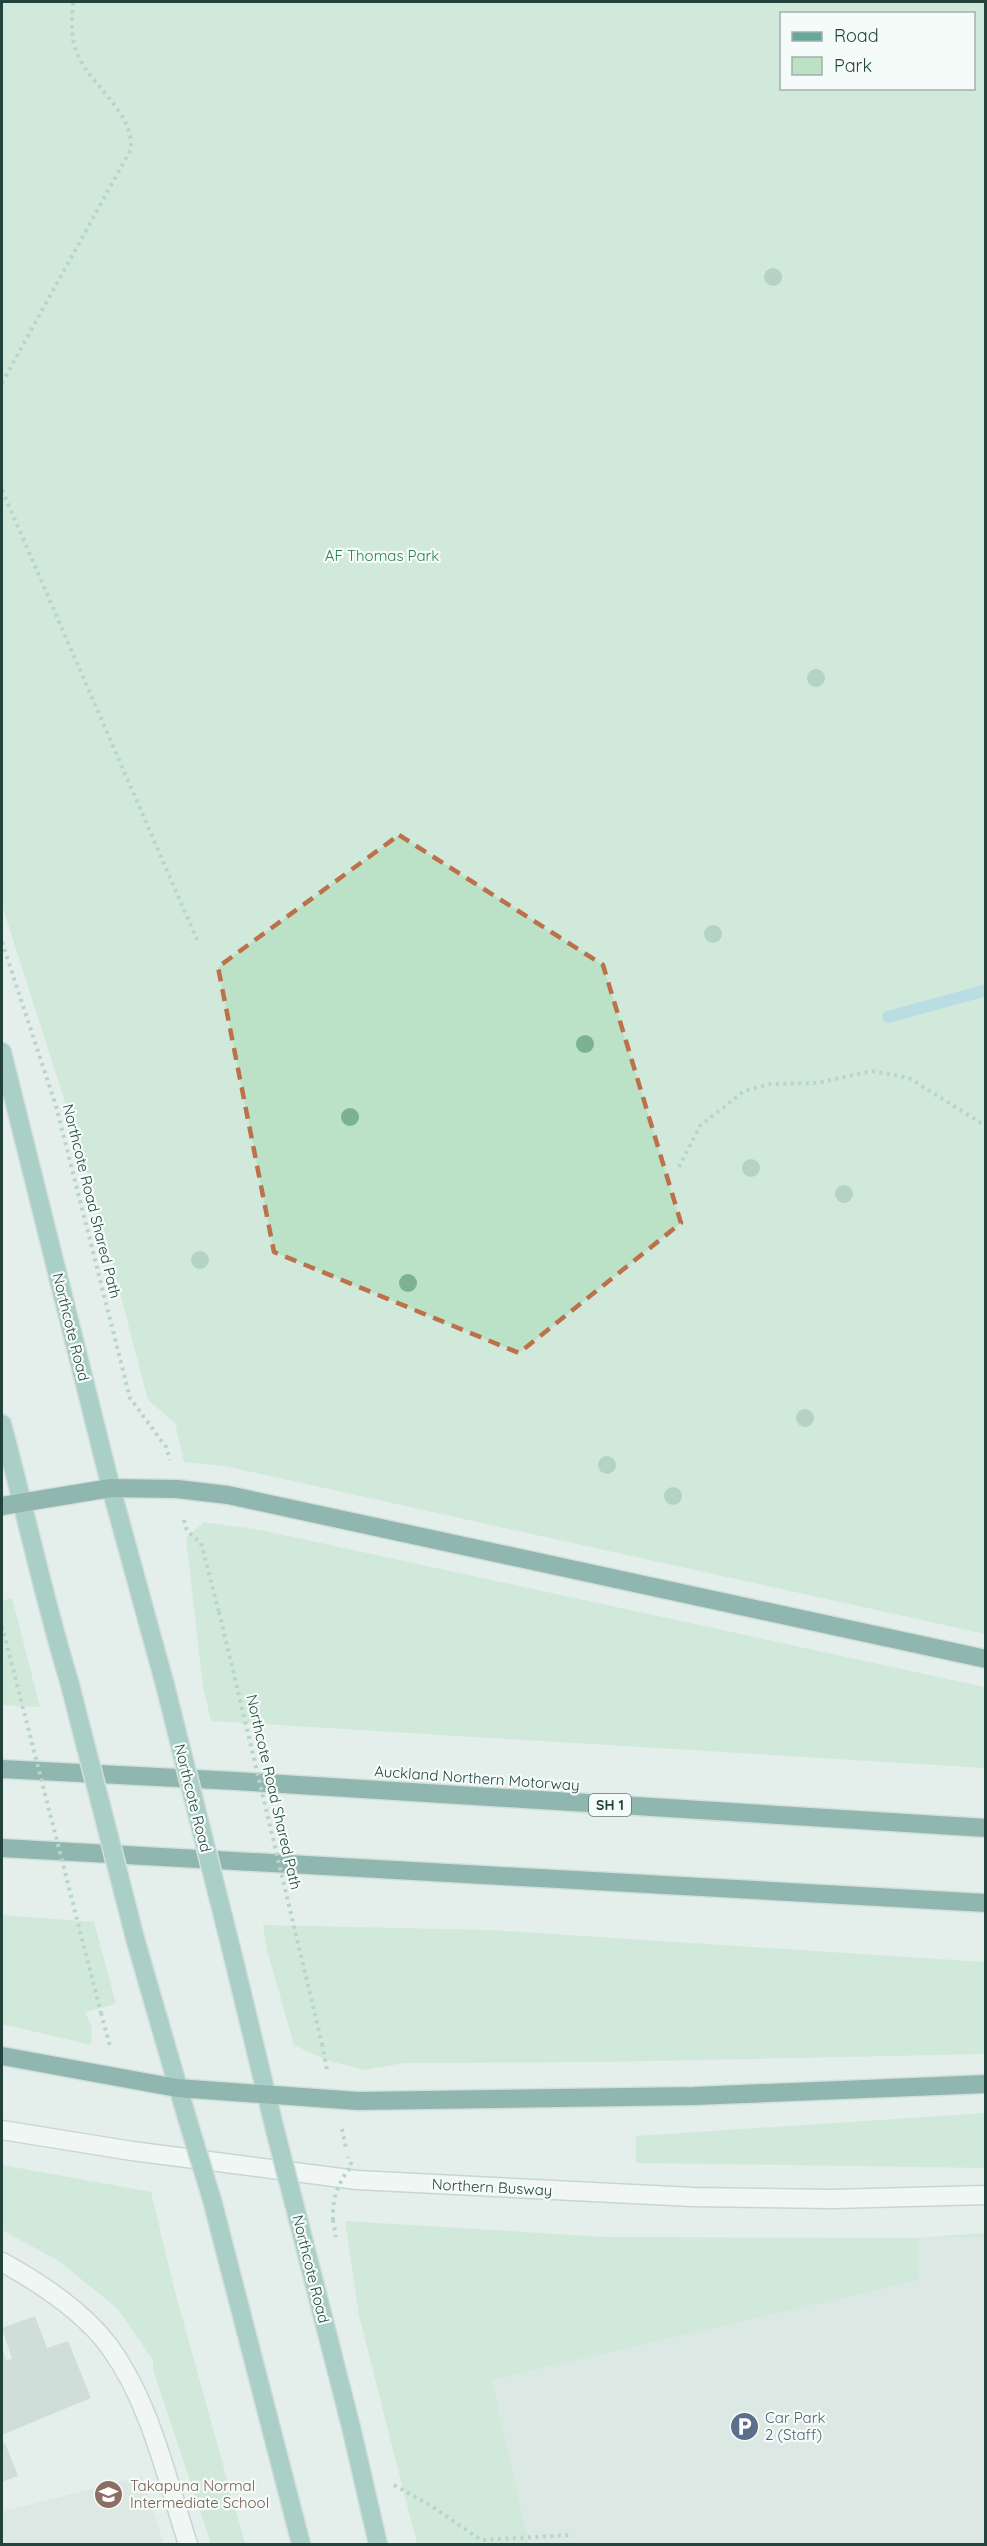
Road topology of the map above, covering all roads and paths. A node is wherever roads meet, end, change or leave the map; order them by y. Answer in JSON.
{"nodes":[{"id":1,"x":73,"y":2,"type":"edge"},
{"id":2,"x":2,"y":383,"type":"edge"},
{"id":3,"x":2,"y":490,"type":"edge"},
{"id":4,"x":2,"y":942,"type":"edge"},
{"id":5,"x":198,"y":942,"type":"dead end"},
{"id":6,"x":2,"y":1052,"type":"edge"},
{"id":7,"x":986,"y":1126,"type":"edge"},
{"id":8,"x":679,"y":1167,"type":"dead end"},
{"id":9,"x":2,"y":1424,"type":"edge"},
{"id":10,"x":169,"y":1459,"type":"dead end"},
{"id":11,"x":111,"y":1488,"type":"junction"},
{"id":12,"x":23,"y":1503,"type":"junction"},
{"id":13,"x":2,"y":1506,"type":"edge"},
{"id":14,"x":185,"y":1522,"type":"dead end"},
{"id":15,"x":2,"y":1626,"type":"edge"},
{"id":16,"x":986,"y":1659,"type":"edge"},
{"id":17,"x":2,"y":1769,"type":"edge"},
{"id":18,"x":986,"y":1828,"type":"edge"},
{"id":19,"x":2,"y":1848,"type":"edge"},
{"id":20,"x":986,"y":1903,"type":"edge"},
{"id":21,"x":110,"y":2047,"type":"dead end"},
{"id":22,"x":2,"y":2056,"type":"edge"},
{"id":23,"x":328,"y":2074,"type":"dead end"},
{"id":24,"x":986,"y":2084,"type":"edge"},
{"id":25,"x":177,"y":2088,"type":"junction"},
{"id":26,"x":267,"y":2095,"type":"junction"},
{"id":27,"x":2,"y":2130,"type":"edge"},
{"id":28,"x":348,"y":2157,"type":"dead end"},
{"id":29,"x":986,"y":2195,"type":"edge"},
{"id":30,"x":333,"y":2220,"type":"dead end"},
{"id":31,"x":2,"y":2262,"type":"edge"},
{"id":32,"x":393,"y":2484,"type":"dead end"},
{"id":33,"x":569,"y":2535,"type":"dead end"},
{"id":34,"x":188,"y":2544,"type":"edge"},
{"id":35,"x":301,"y":2544,"type":"edge"},
{"id":36,"x":378,"y":2544,"type":"edge"}],
"edges":[{"from":1,"to":2,"type":"path"},
{"from":3,"to":5,"type":"path"},
{"from":4,"to":10,"type":"path","name":"Northcote Road Shared Path"},
{"from":6,"to":11,"type":"main road","name":"Northcote Road"},
{"from":7,"to":8,"type":"path"},
{"from":9,"to":12,"type":"main road"},
{"from":11,"to":12,"type":"highway"},
{"from":11,"to":16,"type":"highway"},
{"from":11,"to":26,"type":"main road","name":"Northcote Road","bridge":true},
{"from":12,"to":13,"type":"highway"},
{"from":12,"to":25,"type":"main road","bridge":true},
{"from":14,"to":23,"type":"path","name":"Northcote Road Shared Path","bridge":true},
{"from":15,"to":21,"type":"path","bridge":true},
{"from":17,"to":18,"type":"highway","name":"Auckland Northern Motorway","number":"SH 1"},
{"from":19,"to":20,"type":"highway"},
{"from":22,"to":25,"type":"highway"},
{"from":24,"to":26,"type":"highway"},
{"from":25,"to":26,"type":"highway"},
{"from":25,"to":35,"type":"main road","bridge":true},
{"from":26,"to":36,"type":"main road","name":"Northcote Road","bridge":true},
{"from":27,"to":29,"type":"lane","name":"Northern Busway"},
{"from":28,"to":30,"type":"path","bridge":true},
{"from":31,"to":34,"type":"lane"},
{"from":32,"to":33,"type":"path"}]}
